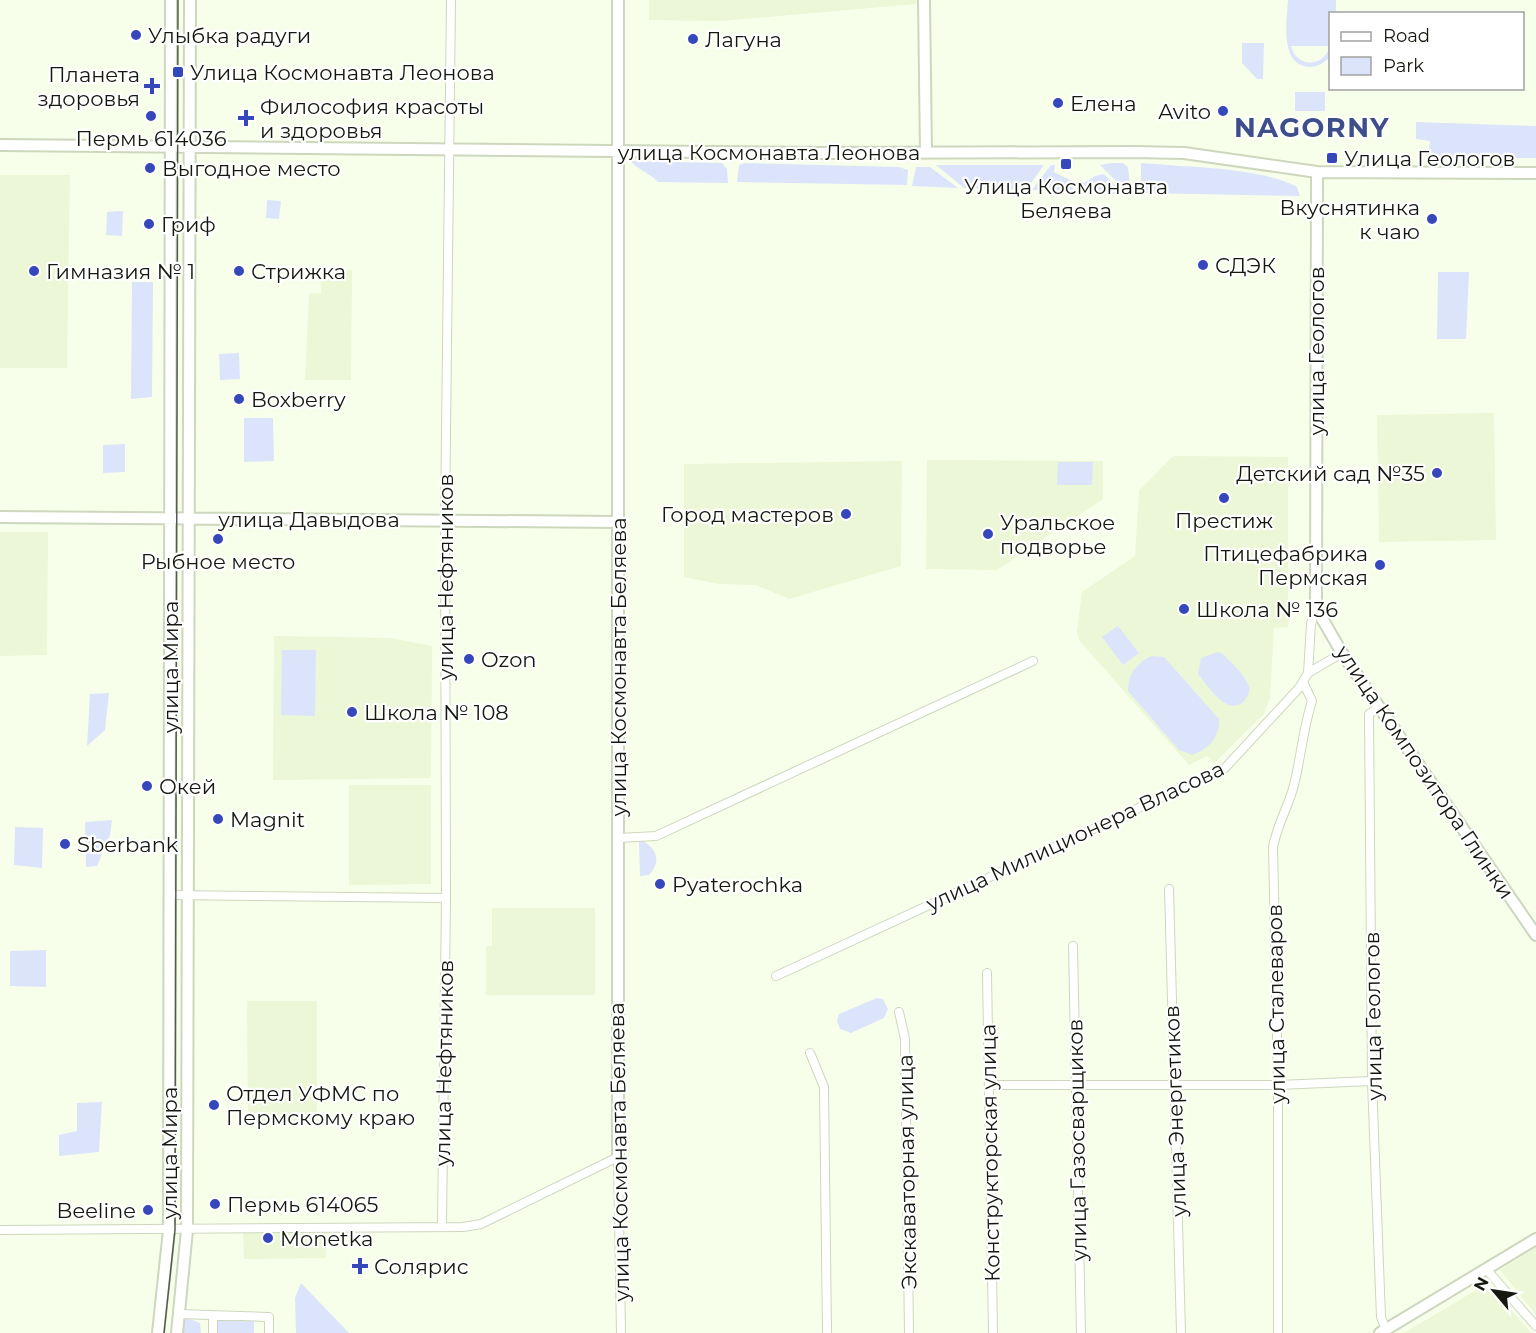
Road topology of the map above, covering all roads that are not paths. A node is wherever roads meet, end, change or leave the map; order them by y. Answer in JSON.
{"nodes":[{"id":1,"x":171,"y":0,"type":"edge"},
{"id":2,"x":190,"y":0,"type":"edge"},
{"id":3,"x":451,"y":0,"type":"edge"},
{"id":4,"x":618,"y":0,"type":"edge"},
{"id":5,"x":924,"y":0,"type":"edge"},
{"id":6,"x":0,"y":145,"type":"edge"},
{"id":7,"x":171,"y":147,"type":"junction"},
{"id":8,"x":190,"y":147,"type":"junction"},
{"id":9,"x":450,"y":150,"type":"junction"},
{"id":10,"x":616,"y":152,"type":"junction"},
{"id":11,"x":926,"y":153,"type":"junction"},
{"id":12,"x":1317,"y":172,"type":"junction"},
{"id":13,"x":1536,"y":172,"type":"edge"},
{"id":14,"x":0,"y":517,"type":"edge"},
{"id":15,"x":170,"y":518,"type":"junction"},
{"id":16,"x":189,"y":518,"type":"junction"},
{"id":17,"x":445,"y":520,"type":"junction"},
{"id":18,"x":618,"y":522,"type":"junction"},
{"id":19,"x":1316,"y":608,"type":"junction"},
{"id":20,"x":1342,"y":653,"type":"junction"},
{"id":21,"x":1033,"y":661,"type":"dead end"},
{"id":22,"x":1308,"y":674,"type":"junction"},
{"id":23,"x":1303,"y":682,"type":"junction"},
{"id":24,"x":1378,"y":707,"type":"junction"},
{"id":25,"x":618,"y":838,"type":"junction"},
{"id":26,"x":1169,"y":889,"type":"dead end"},
{"id":27,"x":170,"y":895,"type":"junction"},
{"id":28,"x":188,"y":895,"type":"junction"},
{"id":29,"x":446,"y":898,"type":"junction"},
{"id":30,"x":1536,"y":934,"type":"edge"},
{"id":31,"x":1073,"y":946,"type":"dead end"},
{"id":32,"x":987,"y":973,"type":"dead end"},
{"id":33,"x":776,"y":976,"type":"dead end"},
{"id":34,"x":898,"y":1012,"type":"dead end"},
{"id":35,"x":810,"y":1053,"type":"dead end"},
{"id":36,"x":1372,"y":1081,"type":"junction"},
{"id":37,"x":1278,"y":1084,"type":"junction"},
{"id":38,"x":989,"y":1085,"type":"junction"},
{"id":39,"x":1174,"y":1085,"type":"junction"},
{"id":40,"x":1075,"y":1086,"type":"junction"},
{"id":41,"x":618,"y":1156,"type":"junction"},
{"id":42,"x":442,"y":1226,"type":"junction"},
{"id":43,"x":0,"y":1230,"type":"edge"},
{"id":44,"x":169,"y":1230,"type":"junction"},
{"id":45,"x":187,"y":1230,"type":"junction"},
{"id":46,"x":1536,"y":1239,"type":"edge"},
{"id":47,"x":1487,"y":1270,"type":"junction"},
{"id":48,"x":179,"y":1314,"type":"junction"},
{"id":49,"x":213,"y":1316,"type":"junction"},
{"id":50,"x":1536,"y":1326,"type":"edge"},
{"id":51,"x":1383,"y":1331,"type":"edge"},
{"id":52,"x":158,"y":1333,"type":"edge"},
{"id":53,"x":177,"y":1333,"type":"edge"},
{"id":54,"x":213,"y":1333,"type":"edge"},
{"id":55,"x":269,"y":1333,"type":"edge"},
{"id":56,"x":621,"y":1333,"type":"edge"},
{"id":57,"x":827,"y":1333,"type":"edge"},
{"id":58,"x":909,"y":1333,"type":"edge"},
{"id":59,"x":993,"y":1333,"type":"edge"},
{"id":60,"x":1081,"y":1333,"type":"edge"},
{"id":61,"x":1181,"y":1333,"type":"edge"},
{"id":62,"x":1278,"y":1333,"type":"edge"}],
"edges":[{"from":1,"to":7,"type":"main road","name":"улица Мира"},
{"from":2,"to":8,"type":"main road","name":"улица Мира"},
{"from":3,"to":9,"type":"street","name":"улица Нефтяников"},
{"from":4,"to":10,"type":"main road","name":"улица Космонавта Беляева"},
{"from":5,"to":11,"type":"main road"},
{"from":6,"to":7,"type":"main road","name":"улица Космонавта Леонова"},
{"from":7,"to":8,"type":"main road","name":"улица Космонавта Леонова"},
{"from":7,"to":15,"type":"main road","name":"улица Мира"},
{"from":8,"to":9,"type":"main road","name":"улица Космонавта Леонова"},
{"from":8,"to":16,"type":"main road","name":"улица Мира"},
{"from":9,"to":10,"type":"main road","name":"улица Космонавта Леонова"},
{"from":9,"to":17,"type":"street","name":"улица Нефтяников"},
{"from":10,"to":11,"type":"main road","name":"улица Космонавта Леонова"},
{"from":10,"to":18,"type":"main road","name":"улица Космонавта Беляева"},
{"from":11,"to":12,"type":"main road","name":"улица Космонавта Леонова"},
{"from":12,"to":13,"type":"main road","name":"улица Космонавта Леонова"},
{"from":12,"to":19,"type":"main road","name":"улица Геологов"},
{"from":14,"to":15,"type":"main road","name":"улица Давыдова"},
{"from":15,"to":16,"type":"main road","name":"улица Давыдова"},
{"from":15,"to":27,"type":"main road","name":"улица Мира"},
{"from":16,"to":17,"type":"main road","name":"улица Давыдова"},
{"from":16,"to":28,"type":"main road","name":"улица Мира"},
{"from":17,"to":18,"type":"main road","name":"улица Давыдова"},
{"from":17,"to":29,"type":"street","name":"улица Нефтяников"},
{"from":18,"to":25,"type":"main road","name":"улица Космонавта Беляева"},
{"from":19,"to":20,"type":"main road","name":"улица Композитора Глинки"},
{"from":19,"to":22,"type":"street","name":"улица Геологов"},
{"from":20,"to":22,"type":"street","name":"улица Милиционера Власова"},
{"from":20,"to":24,"type":"main road","name":"улица Композитора Глинки"},
{"from":21,"to":25,"type":"street"},
{"from":22,"to":23,"type":"street","name":"улица Милиционера Власова"},
{"from":23,"to":33,"type":"street","name":"улица Милиционера Власова"},
{"from":23,"to":37,"type":"street","name":"улица Сталеваров"},
{"from":24,"to":30,"type":"main road","name":"улица Композитора Глинки"},
{"from":24,"to":36,"type":"street","name":"улица Геологов"},
{"from":25,"to":41,"type":"main road","name":"улица Космонавта Беляева"},
{"from":26,"to":39,"type":"street","name":"улица Энергетиков"},
{"from":27,"to":28,"type":"street"},
{"from":27,"to":44,"type":"main road","name":"улица Мира"},
{"from":28,"to":29,"type":"street"},
{"from":28,"to":45,"type":"main road","name":"улица Мира"},
{"from":29,"to":42,"type":"street","name":"улица Нефтяников"},
{"from":31,"to":40,"type":"street","name":"улица Газосварщиков"},
{"from":32,"to":38,"type":"street","name":"Конструкторская улица"},
{"from":34,"to":58,"type":"street","name":"Экскаваторная улица"},
{"from":35,"to":57,"type":"street"},
{"from":36,"to":37,"type":"street"},
{"from":36,"to":51,"type":"street","name":"улица Геологов"},
{"from":37,"to":39,"type":"street"},
{"from":37,"to":62,"type":"street","name":"улица Сталеваров"},
{"from":38,"to":40,"type":"street"},
{"from":38,"to":59,"type":"street","name":"Конструкторская улица"},
{"from":39,"to":40,"type":"street"},
{"from":39,"to":61,"type":"street","name":"улица Энергетиков"},
{"from":40,"to":60,"type":"street","name":"улица Газосварщиков"},
{"from":41,"to":42,"type":"street"},
{"from":41,"to":56,"type":"street","name":"улица Космонавта Беляева"},
{"from":42,"to":45,"type":"street"},
{"from":43,"to":44,"type":"street"},
{"from":44,"to":45,"type":"street"},
{"from":44,"to":52,"type":"main road","name":"улица Мира"},
{"from":45,"to":48,"type":"main road","name":"улица Мира"},
{"from":46,"to":47,"type":"main road"},
{"from":47,"to":50,"type":"street"},
{"from":47,"to":51,"type":"main road"},
{"from":48,"to":49,"type":"street"},
{"from":48,"to":53,"type":"main road","name":"улица Мира"},
{"from":49,"to":54,"type":"street"},
{"from":49,"to":55,"type":"street"}]}
